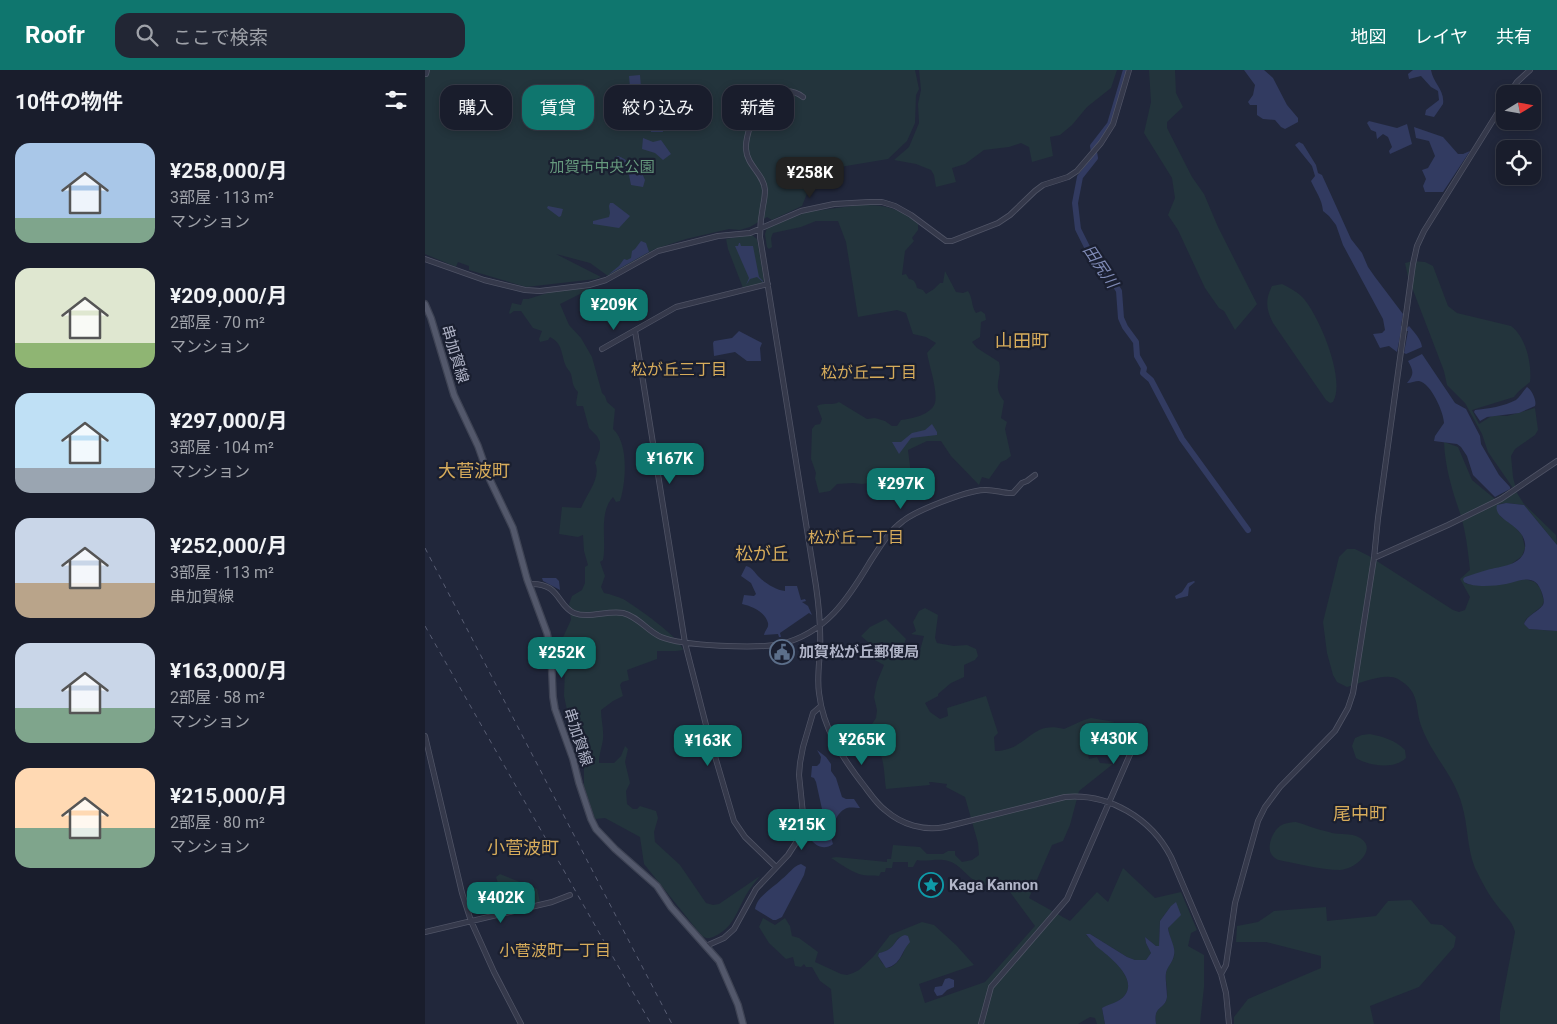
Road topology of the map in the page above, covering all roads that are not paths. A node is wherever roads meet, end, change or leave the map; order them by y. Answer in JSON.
{"nodes":[{"id":1,"x":427,"y":70,"type":"edge"},
{"id":2,"x":1129,"y":70,"type":"edge"},
{"id":3,"x":1531,"y":70,"type":"edge"},
{"id":4,"x":425,"y":74,"type":"edge"},
{"id":5,"x":1515,"y":85,"type":"edge"},
{"id":6,"x":803,"y":97,"type":"dead end"},
{"id":7,"x":1496,"y":116,"type":"edge"},
{"id":8,"x":760,"y":229,"type":"junction"},
{"id":9,"x":425,"y":259,"type":"edge"},
{"id":10,"x":768,"y":284,"type":"junction"},
{"id":11,"x":425,"y":304,"type":"edge"},
{"id":12,"x":635,"y":331,"type":"junction"},
{"id":13,"x":602,"y":349,"type":"dead end"},
{"id":14,"x":1557,"y":461,"type":"edge"},
{"id":15,"x":1035,"y":475,"type":"dead end"},
{"id":16,"x":1373,"y":558,"type":"junction"},
{"id":17,"x":529,"y":584,"type":"junction"},
{"id":18,"x":820,"y":624,"type":"junction"},
{"id":19,"x":685,"y":643,"type":"junction"},
{"id":20,"x":821,"y":706,"type":"junction"},
{"id":21,"x":425,"y":736,"type":"edge"},
{"id":22,"x":1138,"y":736,"type":"dead end"},
{"id":23,"x":1109,"y":802,"type":"junction"},
{"id":24,"x":776,"y":867,"type":"junction"},
{"id":25,"x":569,"y":894,"type":"dead end"},
{"id":26,"x":471,"y":921,"type":"junction"},
{"id":27,"x":425,"y":932,"type":"edge"},
{"id":28,"x":706,"y":946,"type":"junction"},
{"id":29,"x":1221,"y":974,"type":"junction"},
{"id":30,"x":521,"y":1024,"type":"edge"},
{"id":31,"x":743,"y":1024,"type":"edge"},
{"id":32,"x":981,"y":1024,"type":"edge"},
{"id":33,"x":1229,"y":1024,"type":"edge"}],
"edges":[{"from":1,"to":4,"type":"street"},
{"from":2,"to":8,"type":"street"},
{"from":3,"to":5,"type":"street"},
{"from":6,"to":8,"type":"street"},
{"from":7,"to":16,"type":"street"},
{"from":8,"to":9,"type":"street"},
{"from":8,"to":10,"type":"street"},
{"from":10,"to":12,"type":"street"},
{"from":10,"to":18,"type":"street"},
{"from":11,"to":17,"type":"main road","name":"串加賀線"},
{"from":12,"to":13,"type":"street"},
{"from":12,"to":19,"type":"street"},
{"from":14,"to":16,"type":"street"},
{"from":15,"to":18,"type":"street"},
{"from":16,"to":29,"type":"street"},
{"from":17,"to":19,"type":"street"},
{"from":17,"to":28,"type":"main road","name":"串加賀線"},
{"from":18,"to":19,"type":"street"},
{"from":18,"to":20,"type":"street"},
{"from":19,"to":24,"type":"street"},
{"from":20,"to":23,"type":"street"},
{"from":20,"to":24,"type":"street"},
{"from":21,"to":26,"type":"street"},
{"from":22,"to":23,"type":"street"},
{"from":23,"to":29,"type":"street"},
{"from":23,"to":32,"type":"street"},
{"from":24,"to":28,"type":"street"},
{"from":25,"to":26,"type":"street"},
{"from":26,"to":27,"type":"street"},
{"from":26,"to":30,"type":"street"},
{"from":28,"to":31,"type":"main road","name":"串加賀線"},
{"from":29,"to":33,"type":"street"}]}
